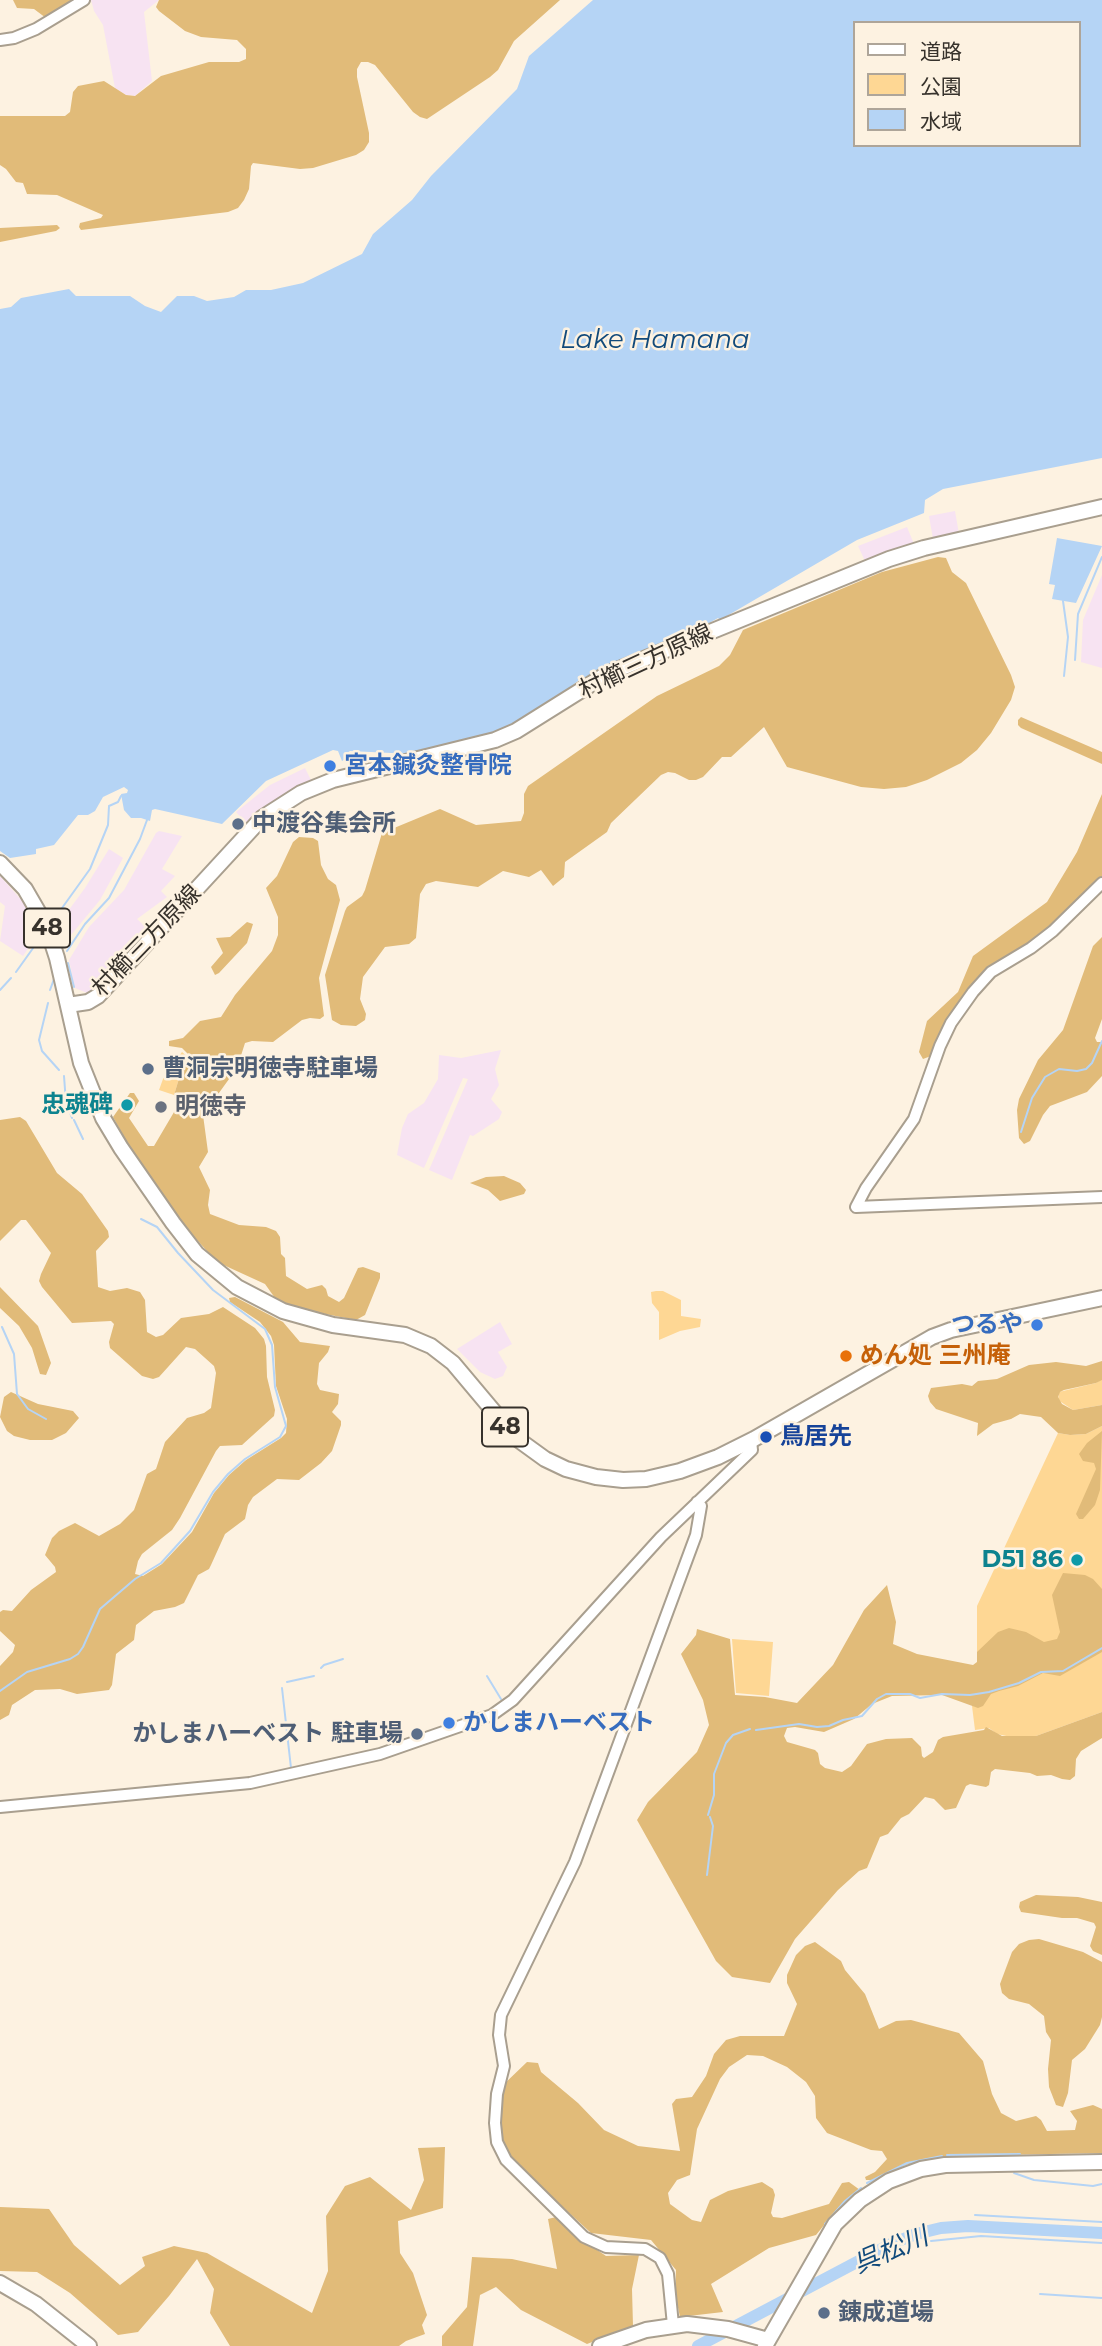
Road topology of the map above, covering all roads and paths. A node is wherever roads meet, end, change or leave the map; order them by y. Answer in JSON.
{"nodes":[{"id":1,"x":84,"y":0,"type":"edge"},
{"id":2,"x":0,"y":40,"type":"edge"},
{"id":3,"x":1102,"y":507,"type":"edge"},
{"id":4,"x":0,"y":863,"type":"edge"},
{"id":5,"x":1102,"y":883,"type":"edge"},
{"id":6,"x":68,"y":1005,"type":"junction"},
{"id":7,"x":1102,"y":1197,"type":"edge"},
{"id":8,"x":1102,"y":1298,"type":"edge"},
{"id":9,"x":751,"y":1441,"type":"junction"},
{"id":10,"x":697,"y":1502,"type":"junction"},
{"id":11,"x":0,"y":1807,"type":"edge"},
{"id":12,"x":1102,"y":2162,"type":"edge"},
{"id":13,"x":0,"y":2283,"type":"edge"},
{"id":14,"x":673,"y":2325,"type":"junction"},
{"id":15,"x":766,"y":2343,"type":"edge"},
{"id":16,"x":89,"y":2346,"type":"edge"},
{"id":17,"x":600,"y":2346,"type":"edge"}],
"edges":[{"from":1,"to":2,"type":"street"},
{"from":3,"to":6,"type":"main road","name":"村櫛三方原線"},
{"from":4,"to":6,"type":"main road","number":"48"},
{"from":5,"to":7,"type":"street"},
{"from":6,"to":9,"type":"main road","number":"48"},
{"from":8,"to":9,"type":"main road","number":"48"},
{"from":9,"to":10,"type":"street"},
{"from":10,"to":11,"type":"street"},
{"from":10,"to":14,"type":"street"},
{"from":12,"to":15,"type":"main road"},
{"from":13,"to":16,"type":"main road"},
{"from":14,"to":15,"type":"main road"},
{"from":14,"to":17,"type":"main road"}]}
